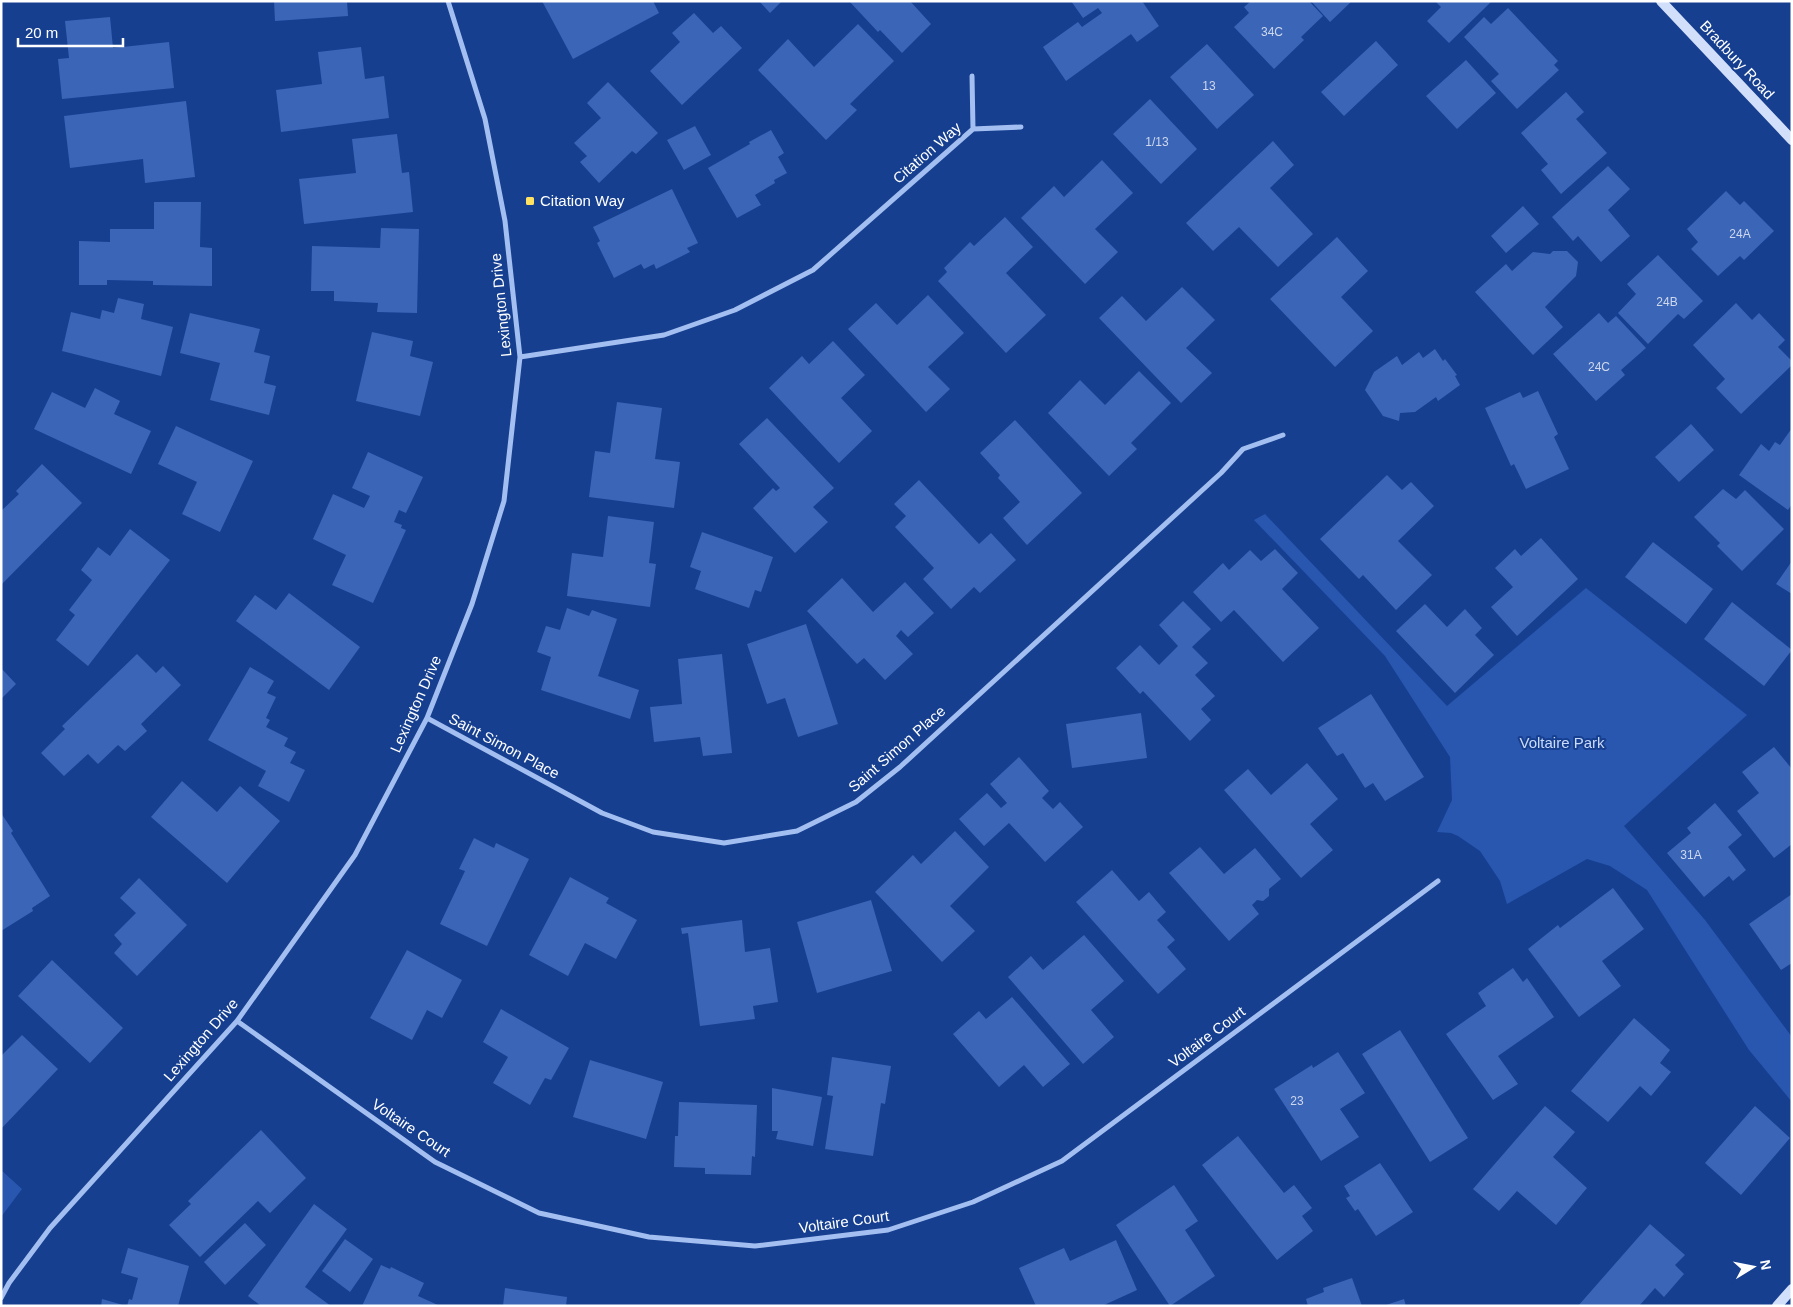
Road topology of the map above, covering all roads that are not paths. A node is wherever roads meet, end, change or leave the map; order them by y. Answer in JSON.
{"nodes":[{"id":1,"x":448,"y":1,"type":"edge"},
{"id":2,"x":1661,"y":1,"type":"edge"},
{"id":3,"x":972,"y":76,"type":"dead end"},
{"id":4,"x":1021,"y":127,"type":"dead end"},
{"id":5,"x":974,"y":130,"type":"junction"},
{"id":6,"x":1792,"y":140,"type":"edge"},
{"id":7,"x":520,"y":357,"type":"junction"},
{"id":8,"x":1283,"y":435,"type":"dead end"},
{"id":9,"x":427,"y":718,"type":"junction"},
{"id":10,"x":1438,"y":881,"type":"dead end"},
{"id":11,"x":237,"y":1021,"type":"junction"},
{"id":12,"x":1792,"y":1289,"type":"edge"},
{"id":13,"x":1,"y":1298,"type":"edge"},
{"id":14,"x":1777,"y":1306,"type":"edge"}],
"edges":[{"from":1,"to":7,"type":"street","name":"Lexington Drive"},
{"from":2,"to":6,"type":"street","name":"Bradbury Road"},
{"from":3,"to":5,"type":"street","name":"Citation Way"},
{"from":4,"to":5,"type":"street","name":"Citation Way"},
{"from":5,"to":7,"type":"street","name":"Citation Way"},
{"from":7,"to":9,"type":"street","name":"Lexington Drive"},
{"from":8,"to":9,"type":"street","name":"Saint Simon Place"},
{"from":9,"to":11,"type":"street","name":"Lexington Drive"},
{"from":10,"to":11,"type":"street","name":"Voltaire Court"},
{"from":11,"to":13,"type":"street","name":"Lexington Drive"},
{"from":12,"to":14,"type":"street"}]}
